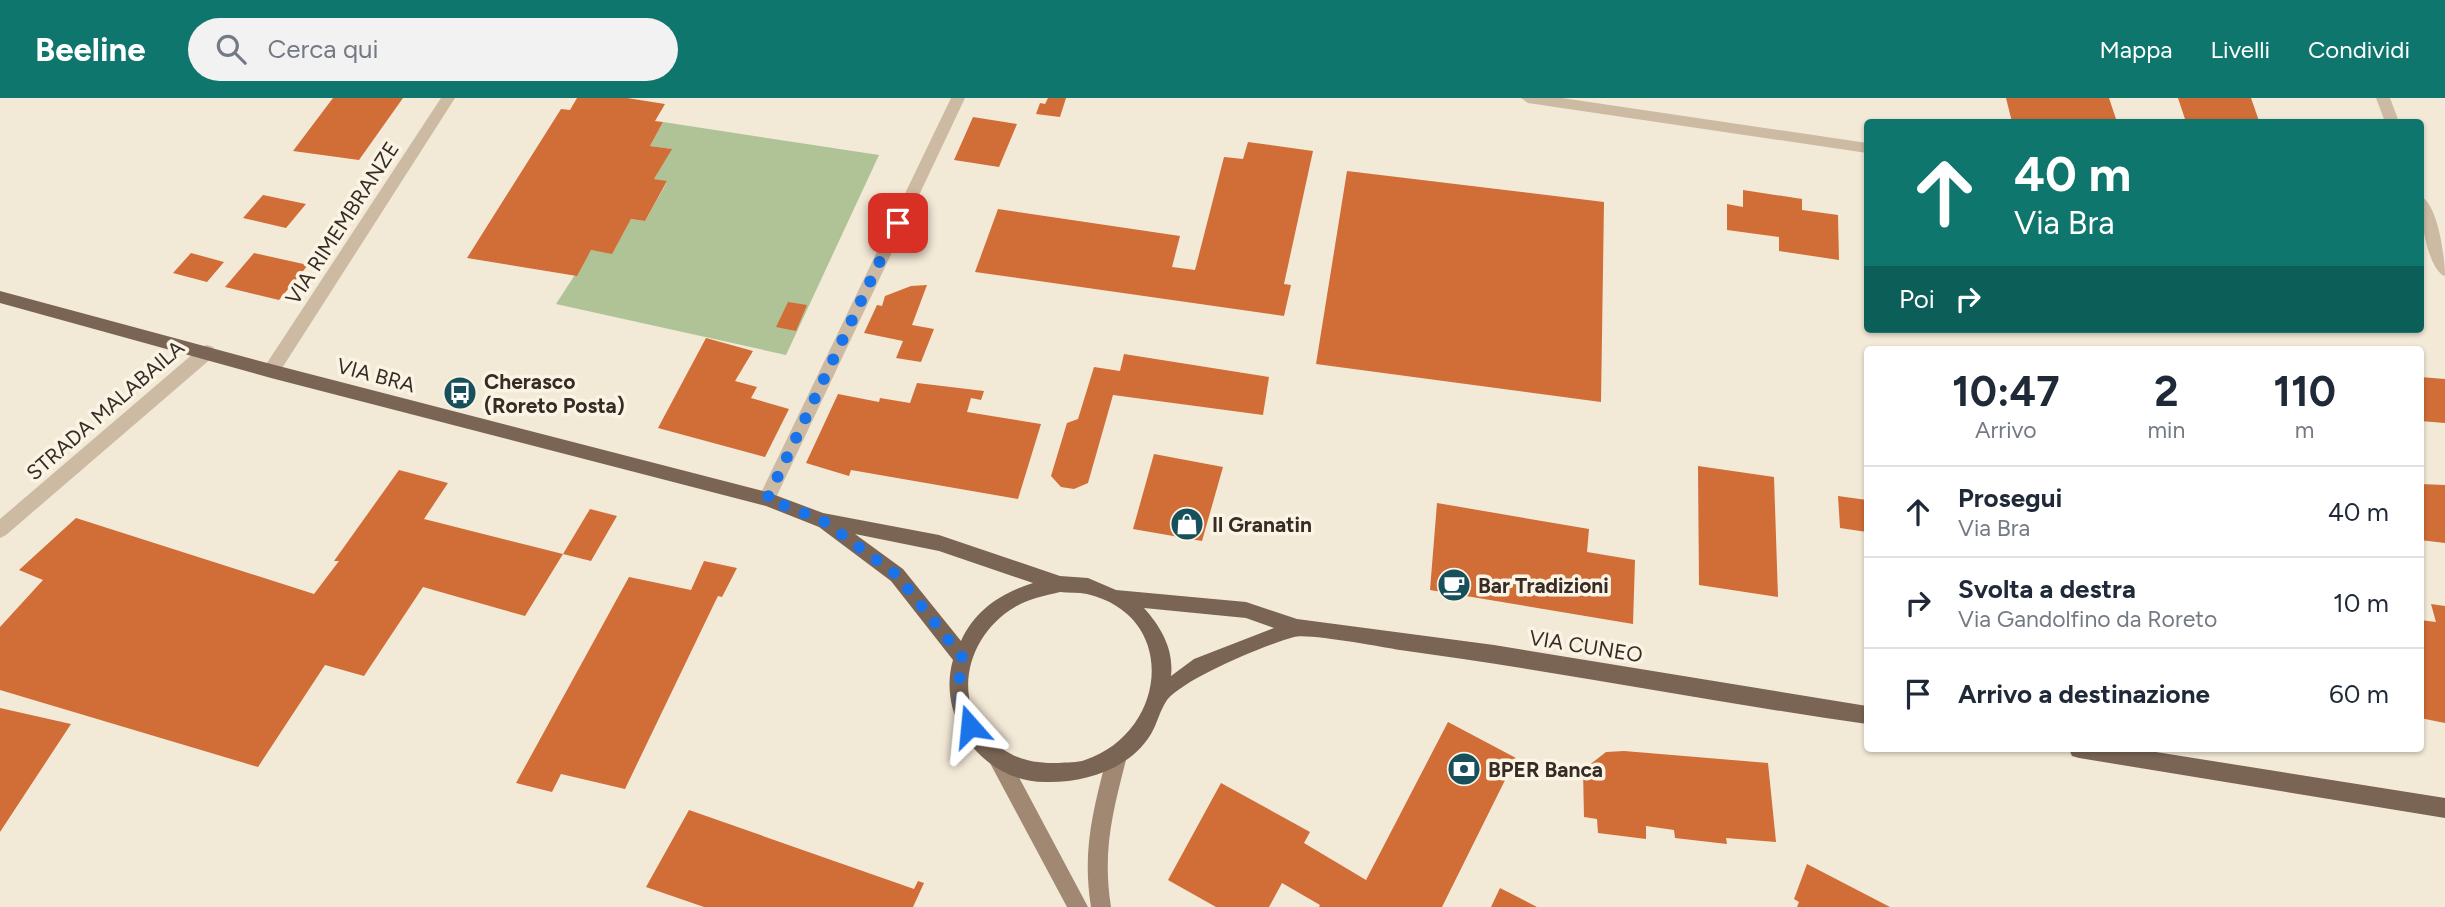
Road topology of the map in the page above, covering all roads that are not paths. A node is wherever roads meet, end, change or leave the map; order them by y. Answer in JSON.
{"nodes":[{"id":1,"x":448,"y":98,"type":"edge"},
{"id":2,"x":958,"y":98,"type":"edge"},
{"id":3,"x":1528,"y":98,"type":"edge"},
{"id":4,"x":2383,"y":98,"type":"edge"},
{"id":5,"x":2391,"y":119,"type":"edge"},
{"id":6,"x":1864,"y":148,"type":"edge"},
{"id":7,"x":2424,"y":213,"type":"edge"},
{"id":8,"x":2445,"y":270,"type":"edge"},
{"id":9,"x":0,"y":297,"type":"edge"},
{"id":10,"x":207,"y":352,"type":"junction"},
{"id":11,"x":271,"y":371,"type":"junction"},
{"id":12,"x":767,"y":499,"type":"junction"},
{"id":13,"x":822,"y":520,"type":"junction"},
{"id":14,"x":0,"y":530,"type":"edge"},
{"id":15,"x":1060,"y":584,"type":"junction"},
{"id":16,"x":1118,"y":597,"type":"junction"},
{"id":17,"x":1297,"y":627,"type":"junction"},
{"id":18,"x":962,"y":657,"type":"junction"},
{"id":19,"x":1162,"y":693,"type":"junction"},
{"id":20,"x":1864,"y":715,"type":"edge"},
{"id":21,"x":2098,"y":752,"type":"edge"},
{"id":22,"x":1117,"y":756,"type":"junction"},
{"id":23,"x":998,"y":758,"type":"junction"},
{"id":24,"x":2445,"y":808,"type":"edge"},
{"id":25,"x":1078,"y":907,"type":"edge"},
{"id":26,"x":1101,"y":907,"type":"edge"}],
"edges":[{"from":1,"to":11,"type":"street","name":"VIA RIMEMBRANZE"},
{"from":2,"to":12,"type":"street"},
{"from":3,"to":6,"type":"street"},
{"from":4,"to":5,"type":"street"},
{"from":7,"to":8,"type":"street"},
{"from":9,"to":10,"type":"main road","name":"VIA BRA"},
{"from":10,"to":11,"type":"main road","name":"VIA BRA"},
{"from":10,"to":14,"type":"street","name":"STRADA MALABAILA"},
{"from":11,"to":12,"type":"main road","name":"VIA BRA"},
{"from":12,"to":13,"type":"main road","name":"VIA BRA"},
{"from":13,"to":15,"type":"main road"},
{"from":13,"to":18,"type":"main road"},
{"from":15,"to":16,"type":"main road"},
{"from":15,"to":18,"type":"main road"},
{"from":16,"to":17,"type":"main road","name":"VIA CUNEO"},
{"from":16,"to":19,"type":"main road"},
{"from":17,"to":19,"type":"main road"},
{"from":17,"to":20,"type":"main road","name":"VIA CUNEO"},
{"from":18,"to":23,"type":"main road"},
{"from":19,"to":22,"type":"main road"},
{"from":21,"to":24,"type":"main road"},
{"from":22,"to":23,"type":"main road"},
{"from":22,"to":26,"type":"main road"},
{"from":23,"to":25,"type":"main road"}]}
